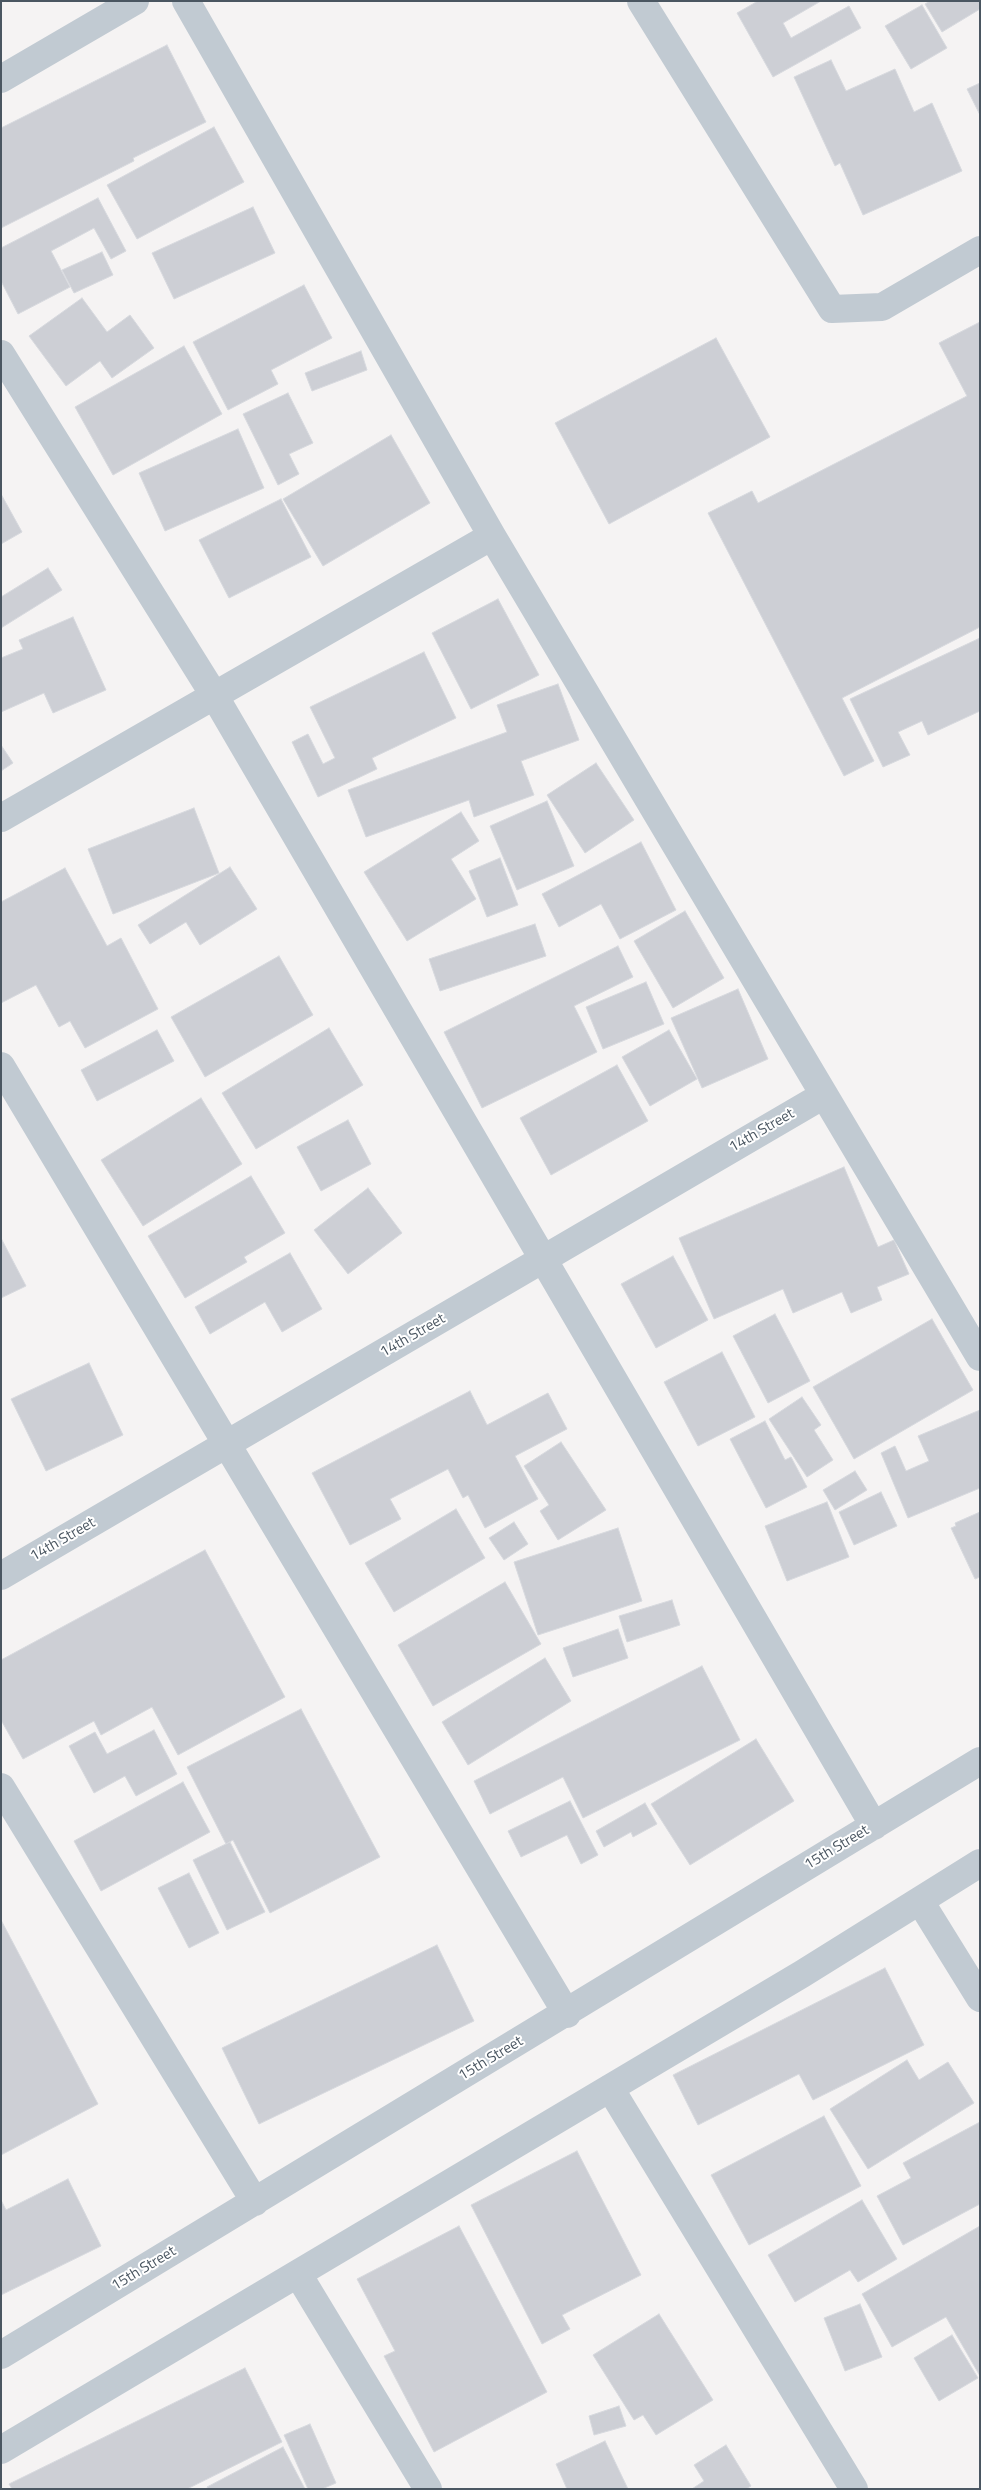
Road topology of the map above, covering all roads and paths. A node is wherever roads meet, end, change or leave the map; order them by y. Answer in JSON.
{"nodes":[{"id":1,"x":136,"y":1,"type":"edge"},
{"id":2,"x":186,"y":1,"type":"edge"},
{"id":3,"x":641,"y":1,"type":"edge"},
{"id":4,"x":1,"y":79,"type":"edge"},
{"id":5,"x":980,"y":250,"type":"edge"},
{"id":6,"x":1,"y":354,"type":"edge"},
{"id":7,"x":492,"y":536,"type":"junction"},
{"id":8,"x":214,"y":695,"type":"junction"},
{"id":9,"x":1,"y":818,"type":"edge"},
{"id":10,"x":1,"y":1066,"type":"edge"},
{"id":11,"x":824,"y":1095,"type":"junction"},
{"id":12,"x":543,"y":1259,"type":"junction"},
{"id":13,"x":980,"y":1357,"type":"edge"},
{"id":14,"x":226,"y":1444,"type":"junction"},
{"id":15,"x":1,"y":1576,"type":"edge"},
{"id":16,"x":980,"y":1761,"type":"edge"},
{"id":17,"x":1,"y":1787,"type":"edge"},
{"id":18,"x":874,"y":1826,"type":"junction"},
{"id":19,"x":980,"y":1864,"type":"edge"},
{"id":20,"x":920,"y":1900,"type":"junction"},
{"id":21,"x":980,"y":1998,"type":"edge"},
{"id":22,"x":567,"y":2014,"type":"junction"},
{"id":23,"x":610,"y":2088,"type":"junction"},
{"id":24,"x":255,"y":2202,"type":"junction"},
{"id":25,"x":298,"y":2274,"type":"junction"},
{"id":26,"x":1,"y":2355,"type":"edge"},
{"id":27,"x":1,"y":2450,"type":"edge"},
{"id":28,"x":428,"y":2489,"type":"edge"},
{"id":29,"x":854,"y":2489,"type":"edge"}],
"edges":[{"from":1,"to":4,"type":"street"},
{"from":2,"to":7,"type":"street"},
{"from":3,"to":5,"type":"street"},
{"from":6,"to":8,"type":"street"},
{"from":7,"to":8,"type":"street"},
{"from":7,"to":11,"type":"street"},
{"from":8,"to":9,"type":"street"},
{"from":8,"to":12,"type":"street"},
{"from":10,"to":14,"type":"street"},
{"from":11,"to":12,"type":"street","name":"14th Street"},
{"from":11,"to":13,"type":"street"},
{"from":12,"to":14,"type":"street","name":"14th Street"},
{"from":12,"to":18,"type":"street"},
{"from":14,"to":15,"type":"street","name":"14th Street"},
{"from":14,"to":22,"type":"street"},
{"from":16,"to":18,"type":"street","name":"15th Street"},
{"from":17,"to":24,"type":"street"},
{"from":18,"to":22,"type":"street","name":"15th Street"},
{"from":19,"to":20,"type":"street"},
{"from":20,"to":21,"type":"street"},
{"from":20,"to":23,"type":"street"},
{"from":22,"to":24,"type":"street","name":"15th Street"},
{"from":23,"to":25,"type":"street"},
{"from":23,"to":29,"type":"street"},
{"from":24,"to":26,"type":"street","name":"15th Street"},
{"from":25,"to":27,"type":"street"},
{"from":25,"to":28,"type":"street"}]}
